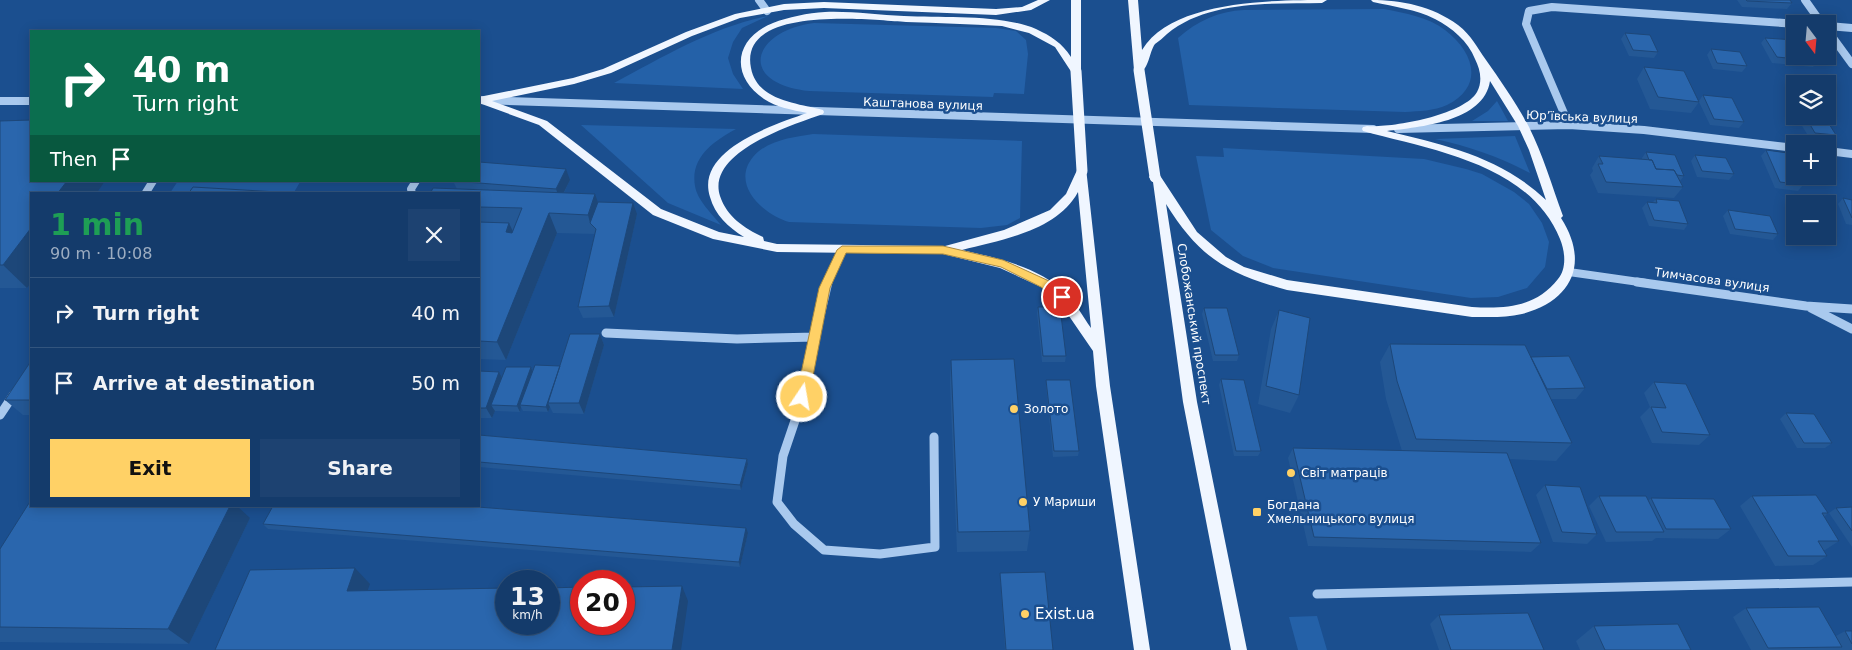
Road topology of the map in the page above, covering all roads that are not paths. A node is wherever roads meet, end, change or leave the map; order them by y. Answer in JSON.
{"nodes":[{"id":1,"x":758,"y":0,"type":"edge"},
{"id":2,"x":1045,"y":0,"type":"edge"},
{"id":3,"x":1076,"y":0,"type":"edge"},
{"id":4,"x":1133,"y":0,"type":"edge"},
{"id":5,"x":1322,"y":0,"type":"edge"},
{"id":6,"x":1376,"y":0,"type":"edge"},
{"id":7,"x":1806,"y":0,"type":"edge"},
{"id":8,"x":766,"y":11,"type":"junction"},
{"id":9,"x":1816,"y":15,"type":"edge"},
{"id":10,"x":1786,"y":23,"type":"edge"},
{"id":11,"x":1836,"y":27,"type":"edge"},
{"id":12,"x":1852,"y":28,"type":"edge"},
{"id":13,"x":1836,"y":42,"type":"edge"},
{"id":14,"x":1481,"y":57,"type":"junction"},
{"id":15,"x":1852,"y":64,"type":"edge"},
{"id":16,"x":1139,"y":70,"type":"junction"},
{"id":17,"x":1076,"y":71,"type":"junction"},
{"id":18,"x":480,"y":100,"type":"edge"},
{"id":19,"x":480,"y":100,"type":"edge"},
{"id":20,"x":480,"y":100,"type":"edge"},
{"id":21,"x":0,"y":101,"type":"edge"},
{"id":22,"x":30,"y":101,"type":"edge"},
{"id":23,"x":819,"y":112,"type":"junction"},
{"id":24,"x":1569,"y":125,"type":"junction"},
{"id":25,"x":1523,"y":126,"type":"junction"},
{"id":26,"x":1367,"y":130,"type":"junction"},
{"id":27,"x":1786,"y":147,"type":"edge"},
{"id":28,"x":1836,"y":152,"type":"edge"},
{"id":29,"x":1852,"y":154,"type":"edge"},
{"id":30,"x":1082,"y":171,"type":"junction"},
{"id":31,"x":1156,"y":177,"type":"junction"},
{"id":32,"x":1560,"y":225,"type":"junction"},
{"id":33,"x":776,"y":248,"type":"junction"},
{"id":34,"x":842,"y":250,"type":"junction"},
{"id":35,"x":943,"y":250,"type":"junction"},
{"id":36,"x":1569,"y":272,"type":"junction"},
{"id":37,"x":1806,"y":306,"type":"junction"},
{"id":38,"x":1852,"y":309,"type":"edge"},
{"id":39,"x":1852,"y":329,"type":"edge"},
{"id":40,"x":606,"y":333,"type":"dead end"},
{"id":41,"x":815,"y":337,"type":"junction"},
{"id":42,"x":1099,"y":349,"type":"junction"},
{"id":43,"x":21,"y":383,"type":"edge"},
{"id":44,"x":0,"y":414,"type":"edge"},
{"id":45,"x":934,"y":437,"type":"dead end"},
{"id":46,"x":1852,"y":582,"type":"edge"},
{"id":47,"x":1317,"y":594,"type":"dead end"},
{"id":48,"x":1142,"y":650,"type":"edge"},
{"id":49,"x":1239,"y":650,"type":"edge"}],
"edges":[{"from":1,"to":8,"type":"street"},
{"from":2,"to":8,"type":"main road"},
{"from":3,"to":17,"type":"main road"},
{"from":4,"to":16,"type":"main road","name":"Слобожанський проспект"},
{"from":5,"to":16,"type":"main road"},
{"from":6,"to":14,"type":"main road"},
{"from":7,"to":9,"type":"street"},
{"from":8,"to":18,"type":"main road"},
{"from":10,"to":24,"type":"street"},
{"from":11,"to":12,"type":"street"},
{"from":13,"to":15,"type":"street"},
{"from":14,"to":25,"type":"main road"},
{"from":14,"to":26,"type":"main road"},
{"from":16,"to":31,"type":"main road","name":"Слобожанський проспект","bridge":true},
{"from":17,"to":23,"type":"main road"},
{"from":17,"to":30,"type":"main road","bridge":true},
{"from":19,"to":23,"type":"street","name":"Каштанова вулиця"},
{"from":20,"to":33,"type":"main road"},
{"from":21,"to":22,"type":"street"},
{"from":23,"to":26,"type":"street","name":"Каштанова вулиця"},
{"from":23,"to":33,"type":"main road"},
{"from":24,"to":25,"type":"street","name":"Юрʼївська вулиця"},
{"from":24,"to":27,"type":"street","name":"Юрʼївська вулиця"},
{"from":25,"to":26,"type":"street","name":"Юрʼївська вулиця"},
{"from":25,"to":32,"type":"main road"},
{"from":26,"to":32,"type":"main road"},
{"from":28,"to":29,"type":"street"},
{"from":30,"to":35,"type":"main road"},
{"from":30,"to":42,"type":"main road"},
{"from":31,"to":36,"type":"main road"},
{"from":31,"to":49,"type":"main road","name":"Слобожанський проспект"},
{"from":32,"to":36,"type":"main road"},
{"from":33,"to":34,"type":"main road"},
{"from":34,"to":35,"type":"main road"},
{"from":34,"to":41,"type":"street"},
{"from":35,"to":42,"type":"main road"},
{"from":36,"to":37,"type":"street","name":"Тимчасова вулиця"},
{"from":37,"to":38,"type":"street","name":"Тимчасова вулиця"},
{"from":37,"to":39,"type":"street"},
{"from":40,"to":41,"type":"street"},
{"from":41,"to":45,"type":"street"},
{"from":42,"to":48,"type":"main road"},
{"from":43,"to":44,"type":"street"},
{"from":46,"to":47,"type":"street"}]}
